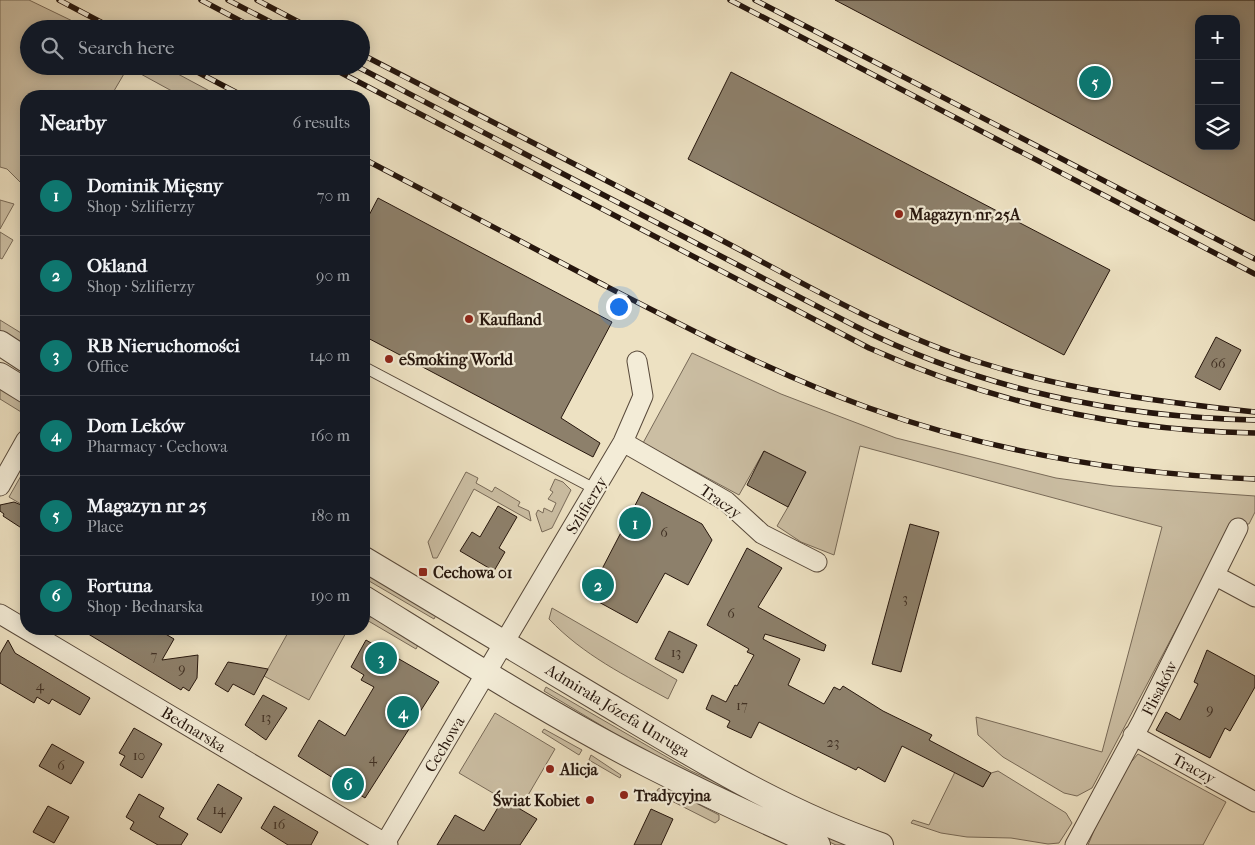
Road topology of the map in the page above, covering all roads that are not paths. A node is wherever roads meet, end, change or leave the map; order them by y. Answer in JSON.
{"nodes":[{"id":1,"x":0,"y":343,"type":"edge"},
{"id":2,"x":20,"y":356,"type":"edge"},
{"id":3,"x":637,"y":361,"type":"dead end"},
{"id":4,"x":370,"y":370,"type":"edge"},
{"id":5,"x":0,"y":375,"type":"edge"},
{"id":6,"x":20,"y":387,"type":"edge"},
{"id":7,"x":623,"y":442,"type":"junction"},
{"id":8,"x":20,"y":451,"type":"edge"},
{"id":9,"x":0,"y":486,"type":"edge"},
{"id":10,"x":595,"y":489,"type":"junction"},
{"id":11,"x":1238,"y":528,"type":"dead end"},
{"id":12,"x":817,"y":562,"type":"dead end"},
{"id":13,"x":370,"y":563,"type":"edge"},
{"id":14,"x":1216,"y":576,"type":"junction"},
{"id":15,"x":1255,"y":597,"type":"edge"},
{"id":16,"x":370,"y":602,"type":"edge"},
{"id":17,"x":0,"y":614,"type":"edge"},
{"id":18,"x":20,"y":626,"type":"edge"},
{"id":19,"x":35,"y":635,"type":"edge"},
{"id":20,"x":505,"y":643,"type":"junction"},
{"id":21,"x":487,"y":674,"type":"junction"},
{"id":22,"x":1133,"y":735,"type":"junction"},
{"id":23,"x":1255,"y":802,"type":"edge"},
{"id":24,"x":386,"y":844,"type":"edge"},
{"id":25,"x":818,"y":845,"type":"edge"},
{"id":26,"x":881,"y":845,"type":"edge"},
{"id":27,"x":1075,"y":845,"type":"edge"}],
"edges":[{"from":1,"to":2,"type":"street"},
{"from":3,"to":7,"type":"street","name":"Szlifierzy"},
{"from":4,"to":10,"type":"lane"},
{"from":5,"to":6,"type":"street"},
{"from":7,"to":10,"type":"street","name":"Szlifierzy"},
{"from":7,"to":12,"type":"street","name":"Traczy"},
{"from":8,"to":9,"type":"street"},
{"from":10,"to":20,"type":"street","name":"Szlifierzy"},
{"from":11,"to":14,"type":"street","name":"Flisaków"},
{"from":13,"to":20,"type":"street","name":"Admirała Józefa Unruga"},
{"from":14,"to":15,"type":"street"},
{"from":14,"to":22,"type":"street","name":"Flisaków"},
{"from":16,"to":21,"type":"street","name":"Admirała Józefa Unruga"},
{"from":17,"to":18,"type":"street","name":"Bednarska"},
{"from":19,"to":24,"type":"street","name":"Bednarska"},
{"from":20,"to":21,"type":"street","name":"Cechowa"},
{"from":20,"to":26,"type":"street","name":"Admirała Józefa Unruga"},
{"from":21,"to":24,"type":"street","name":"Cechowa"},
{"from":21,"to":25,"type":"street","name":"Admirała Józefa Unruga"},
{"from":22,"to":23,"type":"street","name":"Traczy"},
{"from":22,"to":27,"type":"street","name":"Flisaków"}]}
